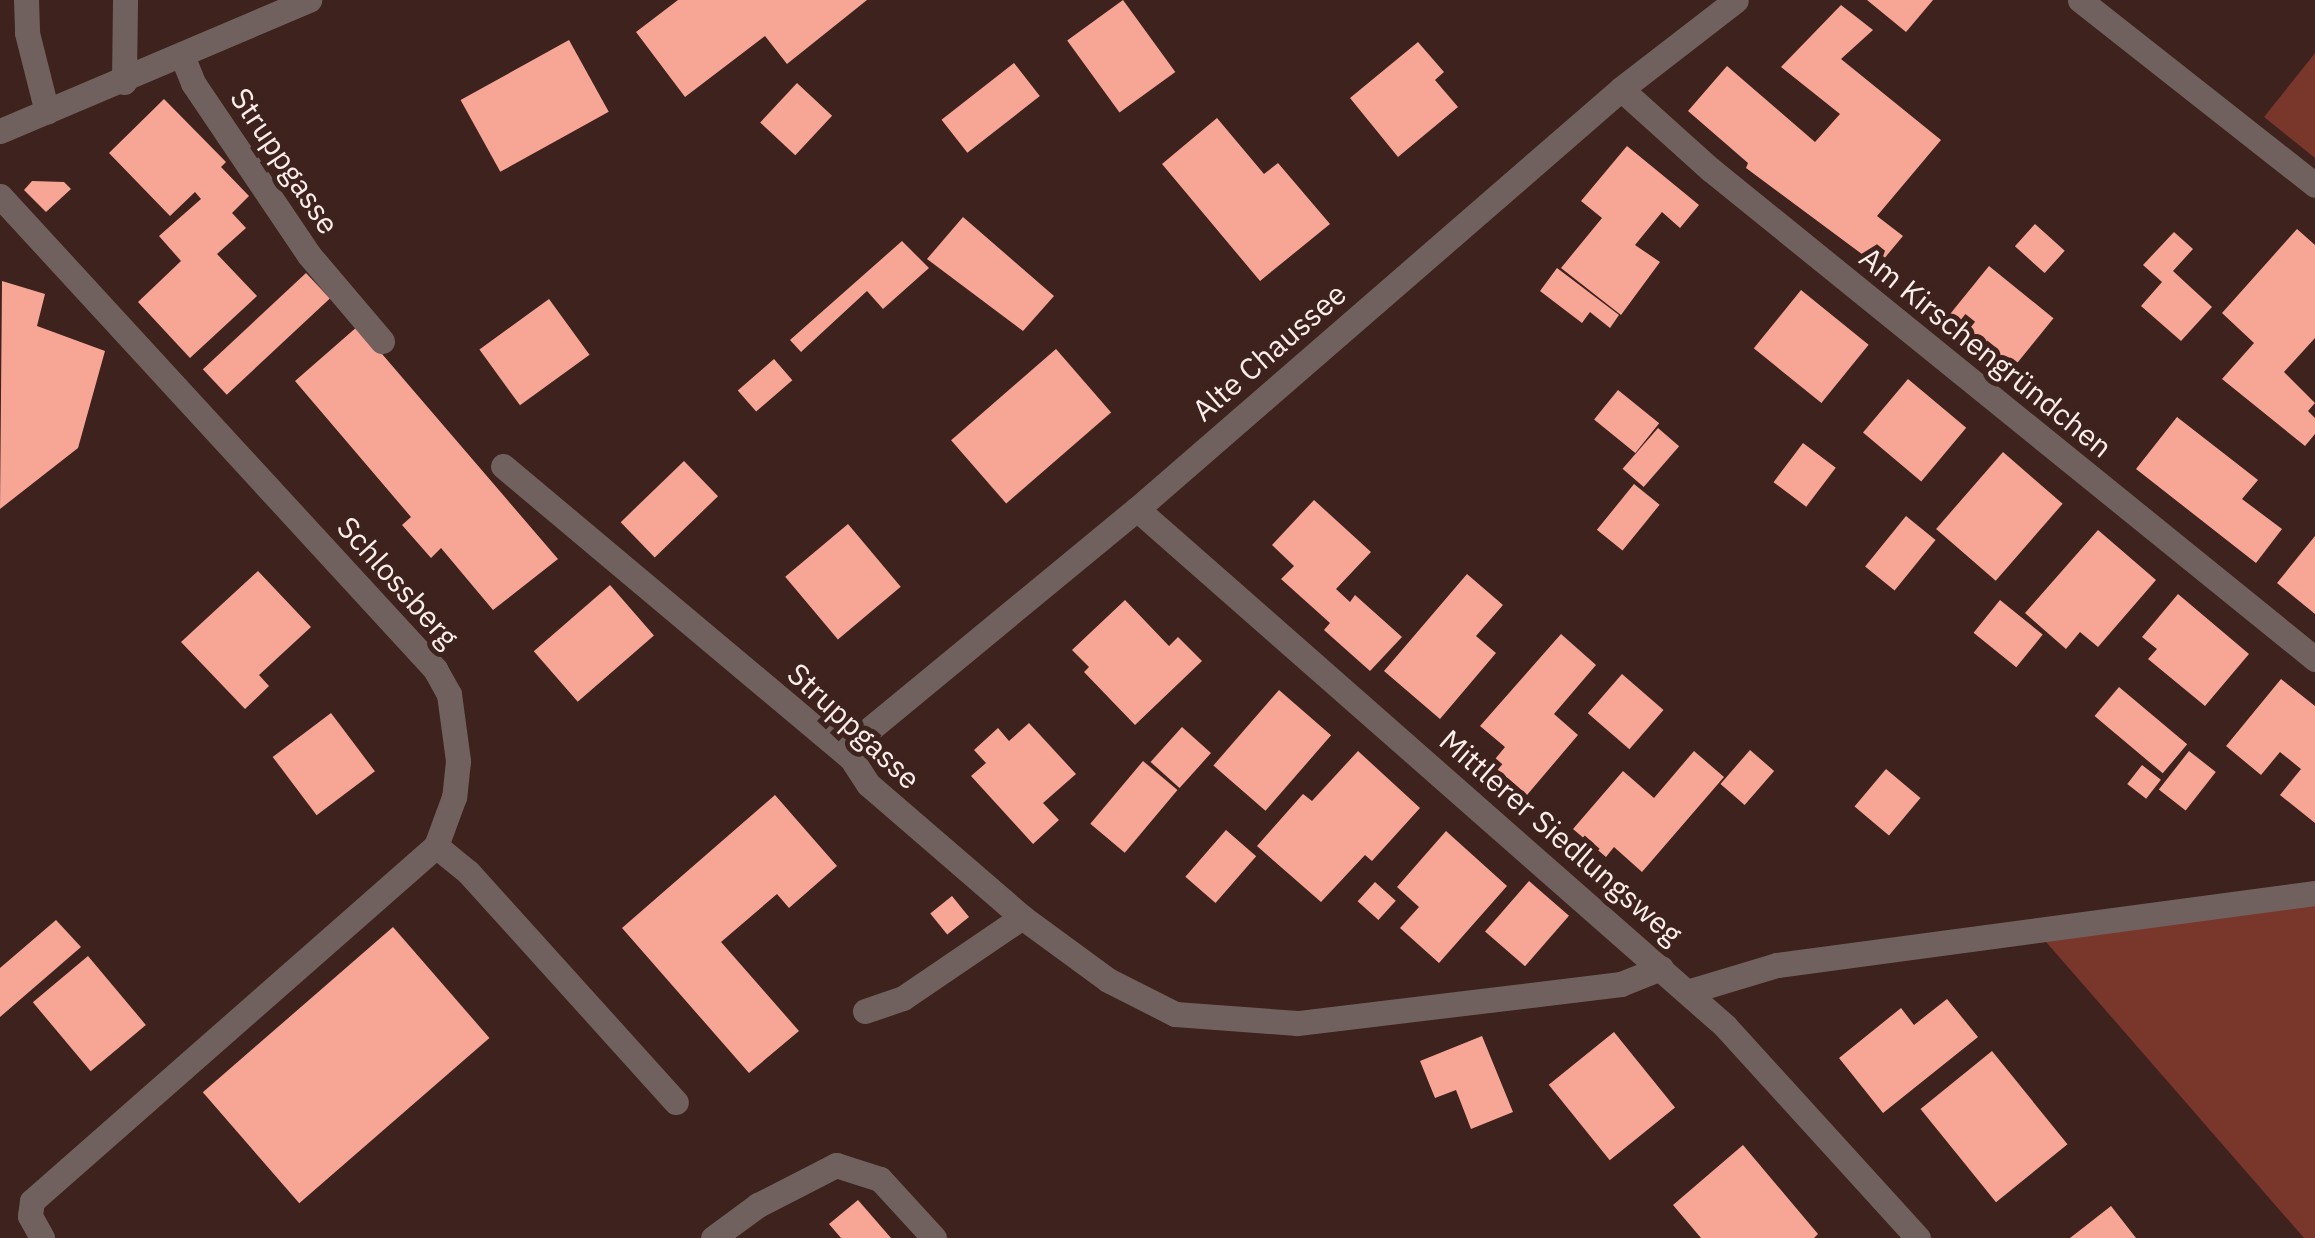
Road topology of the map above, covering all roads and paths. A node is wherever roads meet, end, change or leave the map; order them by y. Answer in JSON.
{"nodes":[{"id":1,"x":26,"y":0,"type":"edge"},
{"id":2,"x":125,"y":0,"type":"edge"},
{"id":3,"x":309,"y":0,"type":"edge"},
{"id":4,"x":1736,"y":0,"type":"edge"},
{"id":5,"x":2080,"y":0,"type":"edge"},
{"id":6,"x":182,"y":58,"type":"junction"},
{"id":7,"x":124,"y":82,"type":"junction"},
{"id":8,"x":1621,"y":89,"type":"junction"},
{"id":9,"x":46,"y":112,"type":"junction"},
{"id":10,"x":0,"y":130,"type":"edge"},
{"id":11,"x":2315,"y":185,"type":"edge"},
{"id":12,"x":0,"y":196,"type":"edge"},
{"id":13,"x":382,"y":341,"type":"dead end"},
{"id":14,"x":503,"y":466,"type":"dead end"},
{"id":15,"x":1137,"y":509,"type":"junction"},
{"id":16,"x":2315,"y":659,"type":"edge"},
{"id":17,"x":850,"y":758,"type":"junction"},
{"id":18,"x":436,"y":846,"type":"junction"},
{"id":19,"x":2315,"y":893,"type":"edge"},
{"id":20,"x":1022,"y":916,"type":"junction"},
{"id":21,"x":1661,"y":968,"type":"junction"},
{"id":22,"x":1687,"y":992,"type":"junction"},
{"id":23,"x":865,"y":1011,"type":"dead end"},
{"id":24,"x":676,"y":1102,"type":"dead end"},
{"id":25,"x":42,"y":1238,"type":"edge"},
{"id":26,"x":713,"y":1238,"type":"edge"},
{"id":27,"x":934,"y":1238,"type":"edge"},
{"id":28,"x":1918,"y":1238,"type":"edge"}],
"edges":[{"from":1,"to":9,"type":"street"},
{"from":2,"to":7,"type":"street"},
{"from":3,"to":6,"type":"street"},
{"from":4,"to":8,"type":"street","name":"Alte Chaussee"},
{"from":5,"to":11,"type":"street"},
{"from":6,"to":7,"type":"street"},
{"from":6,"to":13,"type":"street","name":"Struppgasse"},
{"from":7,"to":9,"type":"street"},
{"from":8,"to":15,"type":"street","name":"Alte Chaussee"},
{"from":8,"to":16,"type":"street","name":"Am Kirschengründchen"},
{"from":9,"to":10,"type":"street"},
{"from":12,"to":18,"type":"street","name":"Schlossberg"},
{"from":14,"to":17,"type":"street","name":"Struppgasse"},
{"from":15,"to":17,"type":"street","name":"Alte Chaussee"},
{"from":15,"to":21,"type":"street","name":"Mittlerer Siedlungsweg"},
{"from":17,"to":20,"type":"street","name":"Struppgasse"},
{"from":18,"to":24,"type":"street"},
{"from":18,"to":25,"type":"street","name":"Schlossberg"},
{"from":19,"to":22,"type":"street"},
{"from":20,"to":21,"type":"street","name":"Struppgasse"},
{"from":20,"to":23,"type":"street"},
{"from":21,"to":22,"type":"street","name":"Mittlerer Siedlungsweg"},
{"from":22,"to":28,"type":"street","name":"Mittlerer Siedlungsweg"},
{"from":26,"to":27,"type":"street"}]}
